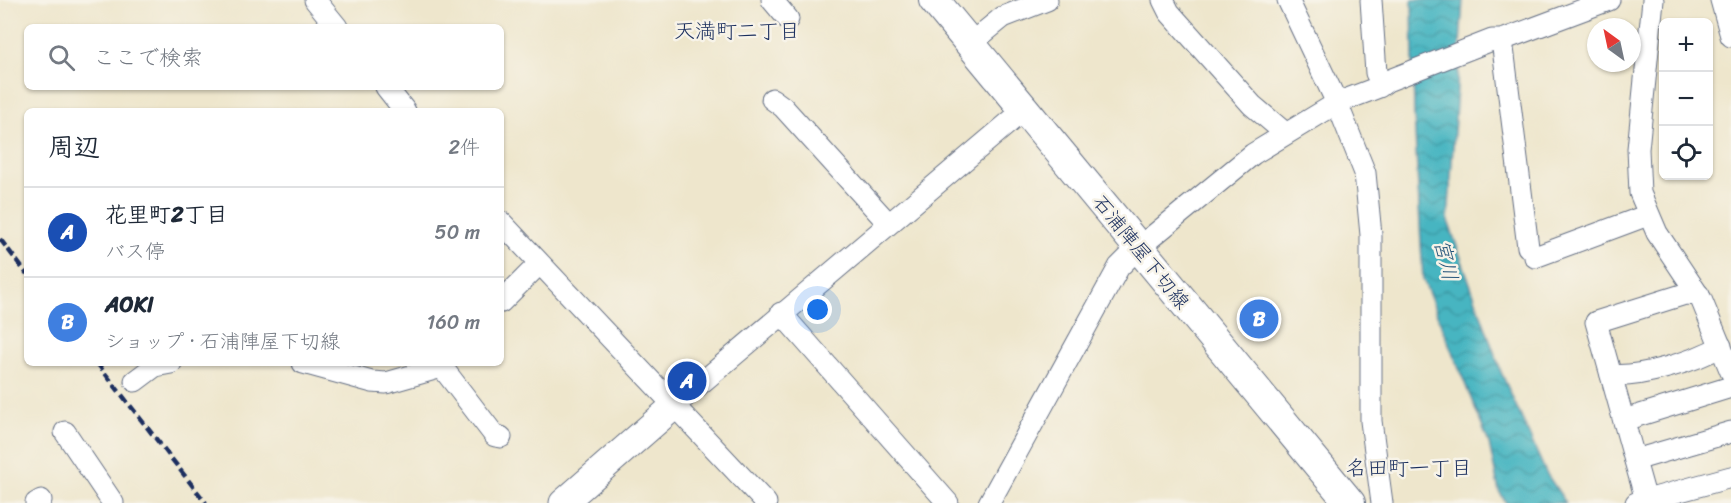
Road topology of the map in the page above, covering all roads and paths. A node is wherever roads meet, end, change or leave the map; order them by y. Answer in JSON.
{"nodes":[{"id":1,"x":315,"y":0,"type":"edge"},
{"id":2,"x":772,"y":0,"type":"edge"},
{"id":3,"x":934,"y":0,"type":"edge"},
{"id":4,"x":1163,"y":0,"type":"edge"},
{"id":5,"x":1288,"y":0,"type":"edge"},
{"id":6,"x":1371,"y":0,"type":"edge"},
{"id":7,"x":1608,"y":0,"type":"edge"},
{"id":8,"x":1653,"y":0,"type":"edge"},
{"id":9,"x":1721,"y":0,"type":"edge"},
{"id":10,"x":1035,"y":2,"type":"edge"},
{"id":11,"x":788,"y":19,"type":"dead end"},
{"id":12,"x":335,"y":24,"type":"edge"},
{"id":13,"x":1731,"y":36,"type":"edge"},
{"id":14,"x":1497,"y":40,"type":"junction"},
{"id":15,"x":970,"y":44,"type":"junction"},
{"id":16,"x":1385,"y":82,"type":"junction"},
{"id":17,"x":388,"y":90,"type":"edge"},
{"id":18,"x":772,"y":99,"type":"dead end"},
{"id":19,"x":1336,"y":104,"type":"junction"},
{"id":20,"x":403,"y":108,"type":"edge"},
{"id":21,"x":1025,"y":109,"type":"junction"},
{"id":22,"x":1285,"y":133,"type":"junction"},
{"id":23,"x":1648,"y":214,"type":"junction"},
{"id":24,"x":888,"y":223,"type":"junction"},
{"id":25,"x":504,"y":225,"type":"edge"},
{"id":26,"x":1137,"y":249,"type":"junction"},
{"id":27,"x":538,"y":265,"type":"junction"},
{"id":28,"x":1699,"y":295,"type":"junction"},
{"id":29,"x":504,"y":299,"type":"edge"},
{"id":30,"x":780,"y":313,"type":"junction"},
{"id":31,"x":1721,"y":346,"type":"junction"},
{"id":32,"x":155,"y":366,"type":"edge"},
{"id":33,"x":314,"y":366,"type":"edge"},
{"id":34,"x":442,"y":366,"type":"edge"},
{"id":35,"x":446,"y":366,"type":"edge"},
{"id":36,"x":1731,"y":372,"type":"edge"},
{"id":37,"x":1611,"y":375,"type":"junction"},
{"id":38,"x":135,"y":381,"type":"dead end"},
{"id":39,"x":1731,"y":387,"type":"edge"},
{"id":40,"x":674,"y":406,"type":"junction"},
{"id":41,"x":1624,"y":420,"type":"junction"},
{"id":42,"x":65,"y":432,"type":"dead end"},
{"id":43,"x":1731,"y":432,"type":"edge"},
{"id":44,"x":501,"y":436,"type":"dead end"},
{"id":45,"x":1635,"y":460,"type":"junction"},
{"id":46,"x":1731,"y":477,"type":"edge"},
{"id":47,"x":1641,"y":502,"type":"edge"},
{"id":48,"x":113,"y":503,"type":"edge"},
{"id":49,"x":563,"y":503,"type":"edge"},
{"id":50,"x":766,"y":503,"type":"edge"},
{"id":51,"x":948,"y":503,"type":"edge"},
{"id":52,"x":989,"y":503,"type":"edge"},
{"id":53,"x":1350,"y":503,"type":"edge"},
{"id":54,"x":1382,"y":503,"type":"edge"}],
"edges":[{"from":1,"to":12,"type":"street"},
{"from":2,"to":11,"type":"street"},
{"from":3,"to":15,"type":"main road","name":"石浦陣屋下切線"},
{"from":4,"to":22,"type":"street"},
{"from":5,"to":19,"type":"street"},
{"from":6,"to":16,"type":"street"},
{"from":7,"to":14,"type":"street"},
{"from":8,"to":23,"type":"street"},
{"from":9,"to":13,"type":"street"},
{"from":10,"to":15,"type":"street"},
{"from":14,"to":16,"type":"street"},
{"from":14,"to":23,"type":"street"},
{"from":15,"to":21,"type":"main road","name":"石浦陣屋下切線"},
{"from":16,"to":19,"type":"street"},
{"from":17,"to":20,"type":"street"},
{"from":18,"to":24,"type":"street"},
{"from":19,"to":22,"type":"street"},
{"from":19,"to":54,"type":"street"},
{"from":21,"to":24,"type":"street"},
{"from":21,"to":26,"type":"main road","name":"石浦陣屋下切線"},
{"from":22,"to":26,"type":"street"},
{"from":23,"to":28,"type":"street"},
{"from":24,"to":30,"type":"street"},
{"from":25,"to":27,"type":"street"},
{"from":26,"to":52,"type":"street"},
{"from":26,"to":53,"type":"main road","name":"石浦陣屋下切線"},
{"from":27,"to":29,"type":"street"},
{"from":27,"to":40,"type":"street"},
{"from":28,"to":31,"type":"street"},
{"from":28,"to":37,"type":"street"},
{"from":30,"to":40,"type":"street"},
{"from":30,"to":51,"type":"street"},
{"from":31,"to":36,"type":"street"},
{"from":31,"to":37,"type":"street"},
{"from":32,"to":38,"type":"street"},
{"from":33,"to":34,"type":"street"},
{"from":35,"to":44,"type":"street"},
{"from":37,"to":41,"type":"street"},
{"from":39,"to":41,"type":"street"},
{"from":40,"to":49,"type":"street"},
{"from":40,"to":50,"type":"street"},
{"from":41,"to":45,"type":"street"},
{"from":42,"to":48,"type":"street"},
{"from":43,"to":45,"type":"street"},
{"from":45,"to":47,"type":"street"},
{"from":46,"to":47,"type":"street"}]}
